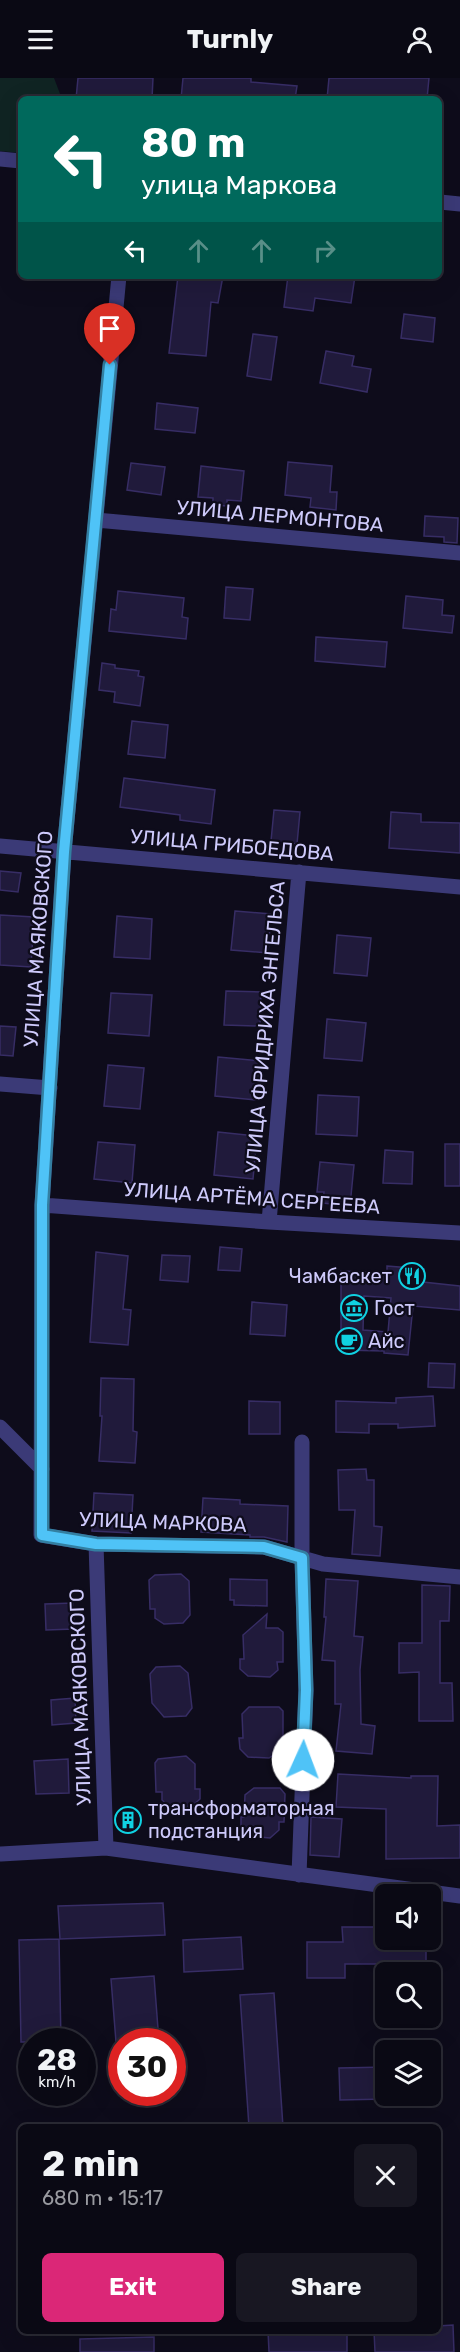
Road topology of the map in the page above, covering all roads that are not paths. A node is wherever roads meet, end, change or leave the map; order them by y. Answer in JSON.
{"nodes":[{"id":1,"x":0,"y":159,"type":"edge"},
{"id":2,"x":18,"y":161,"type":"edge"},
{"id":3,"x":442,"y":202,"type":"edge"},
{"id":4,"x":460,"y":204,"type":"edge"},
{"id":5,"x":119,"y":279,"type":"edge"},
{"id":6,"x":96,"y":520,"type":"junction"},
{"id":7,"x":460,"y":553,"type":"edge"},
{"id":8,"x":0,"y":846,"type":"edge"},
{"id":9,"x":64,"y":852,"type":"junction"},
{"id":10,"x":299,"y":872,"type":"junction"},
{"id":11,"x":460,"y":887,"type":"edge"},
{"id":12,"x":0,"y":1084,"type":"edge"},
{"id":13,"x":50,"y":1088,"type":"junction"},
{"id":14,"x":42,"y":1205,"type":"junction"},
{"id":15,"x":269,"y":1221,"type":"junction"},
{"id":16,"x":460,"y":1233,"type":"edge"},
{"id":17,"x":0,"y":1427,"type":"edge"},
{"id":18,"x":302,"y":1442,"type":"dead end"},
{"id":19,"x":42,"y":1468,"type":"junction"},
{"id":20,"x":42,"y":1535,"type":"joint"},
{"id":21,"x":96,"y":1544,"type":"junction"},
{"id":22,"x":302,"y":1558,"type":"junction"},
{"id":23,"x":460,"y":1577,"type":"edge"},
{"id":24,"x":106,"y":1848,"type":"junction"},
{"id":25,"x":1,"y":1854,"type":"edge"},
{"id":26,"x":299,"y":1875,"type":"junction"},
{"id":27,"x":460,"y":1896,"type":"edge"}],
"edges":[{"from":1,"to":2,"type":"street"},
{"from":3,"to":4,"type":"street"},
{"from":5,"to":6,"type":"street","name":"УЛИЦА МАЯКОВСКОГО"},
{"from":6,"to":7,"type":"street","name":"УЛИЦА ЛЕРМОНТОВА"},
{"from":6,"to":9,"type":"street","name":"УЛИЦА МАЯКОВСКОГО"},
{"from":8,"to":9,"type":"street","name":"УЛИЦА ГРИБОЕДОВА"},
{"from":9,"to":10,"type":"street","name":"УЛИЦА ГРИБОЕДОВА"},
{"from":9,"to":13,"type":"street","name":"УЛИЦА МАЯКОВСКОГО"},
{"from":10,"to":11,"type":"street","name":"УЛИЦА ГРИБОЕДОВА"},
{"from":10,"to":15,"type":"street","name":"УЛИЦА ФРИДРИХА ЭНГЕЛЬСА"},
{"from":12,"to":13,"type":"street"},
{"from":13,"to":14,"type":"street","name":"УЛИЦА МАЯКОВСКОГО"},
{"from":14,"to":15,"type":"street","name":"УЛИЦА АРТЁМА СЕРГЕЕВА"},
{"from":14,"to":19,"type":"street","name":"УЛИЦА МАЯКОВСКОГО"},
{"from":15,"to":16,"type":"street","name":"УЛИЦА АРТЁМА СЕРГЕЕВА"},
{"from":17,"to":19,"type":"street"},
{"from":18,"to":22,"type":"street"},
{"from":19,"to":20,"type":"street","name":"УЛИЦА МАЯКОВСКОГО"},
{"from":20,"to":21,"type":"street","name":"УЛИЦА МАРКОВА"},
{"from":21,"to":22,"type":"street","name":"УЛИЦА МАРКОВА"},
{"from":21,"to":24,"type":"street","name":"УЛИЦА МАЯКОВСКОГО"},
{"from":22,"to":23,"type":"street","name":"УЛИЦА МАРКОВА"},
{"from":22,"to":26,"type":"street"},
{"from":24,"to":25,"type":"street"},
{"from":24,"to":26,"type":"street"},
{"from":26,"to":27,"type":"street"}]}
